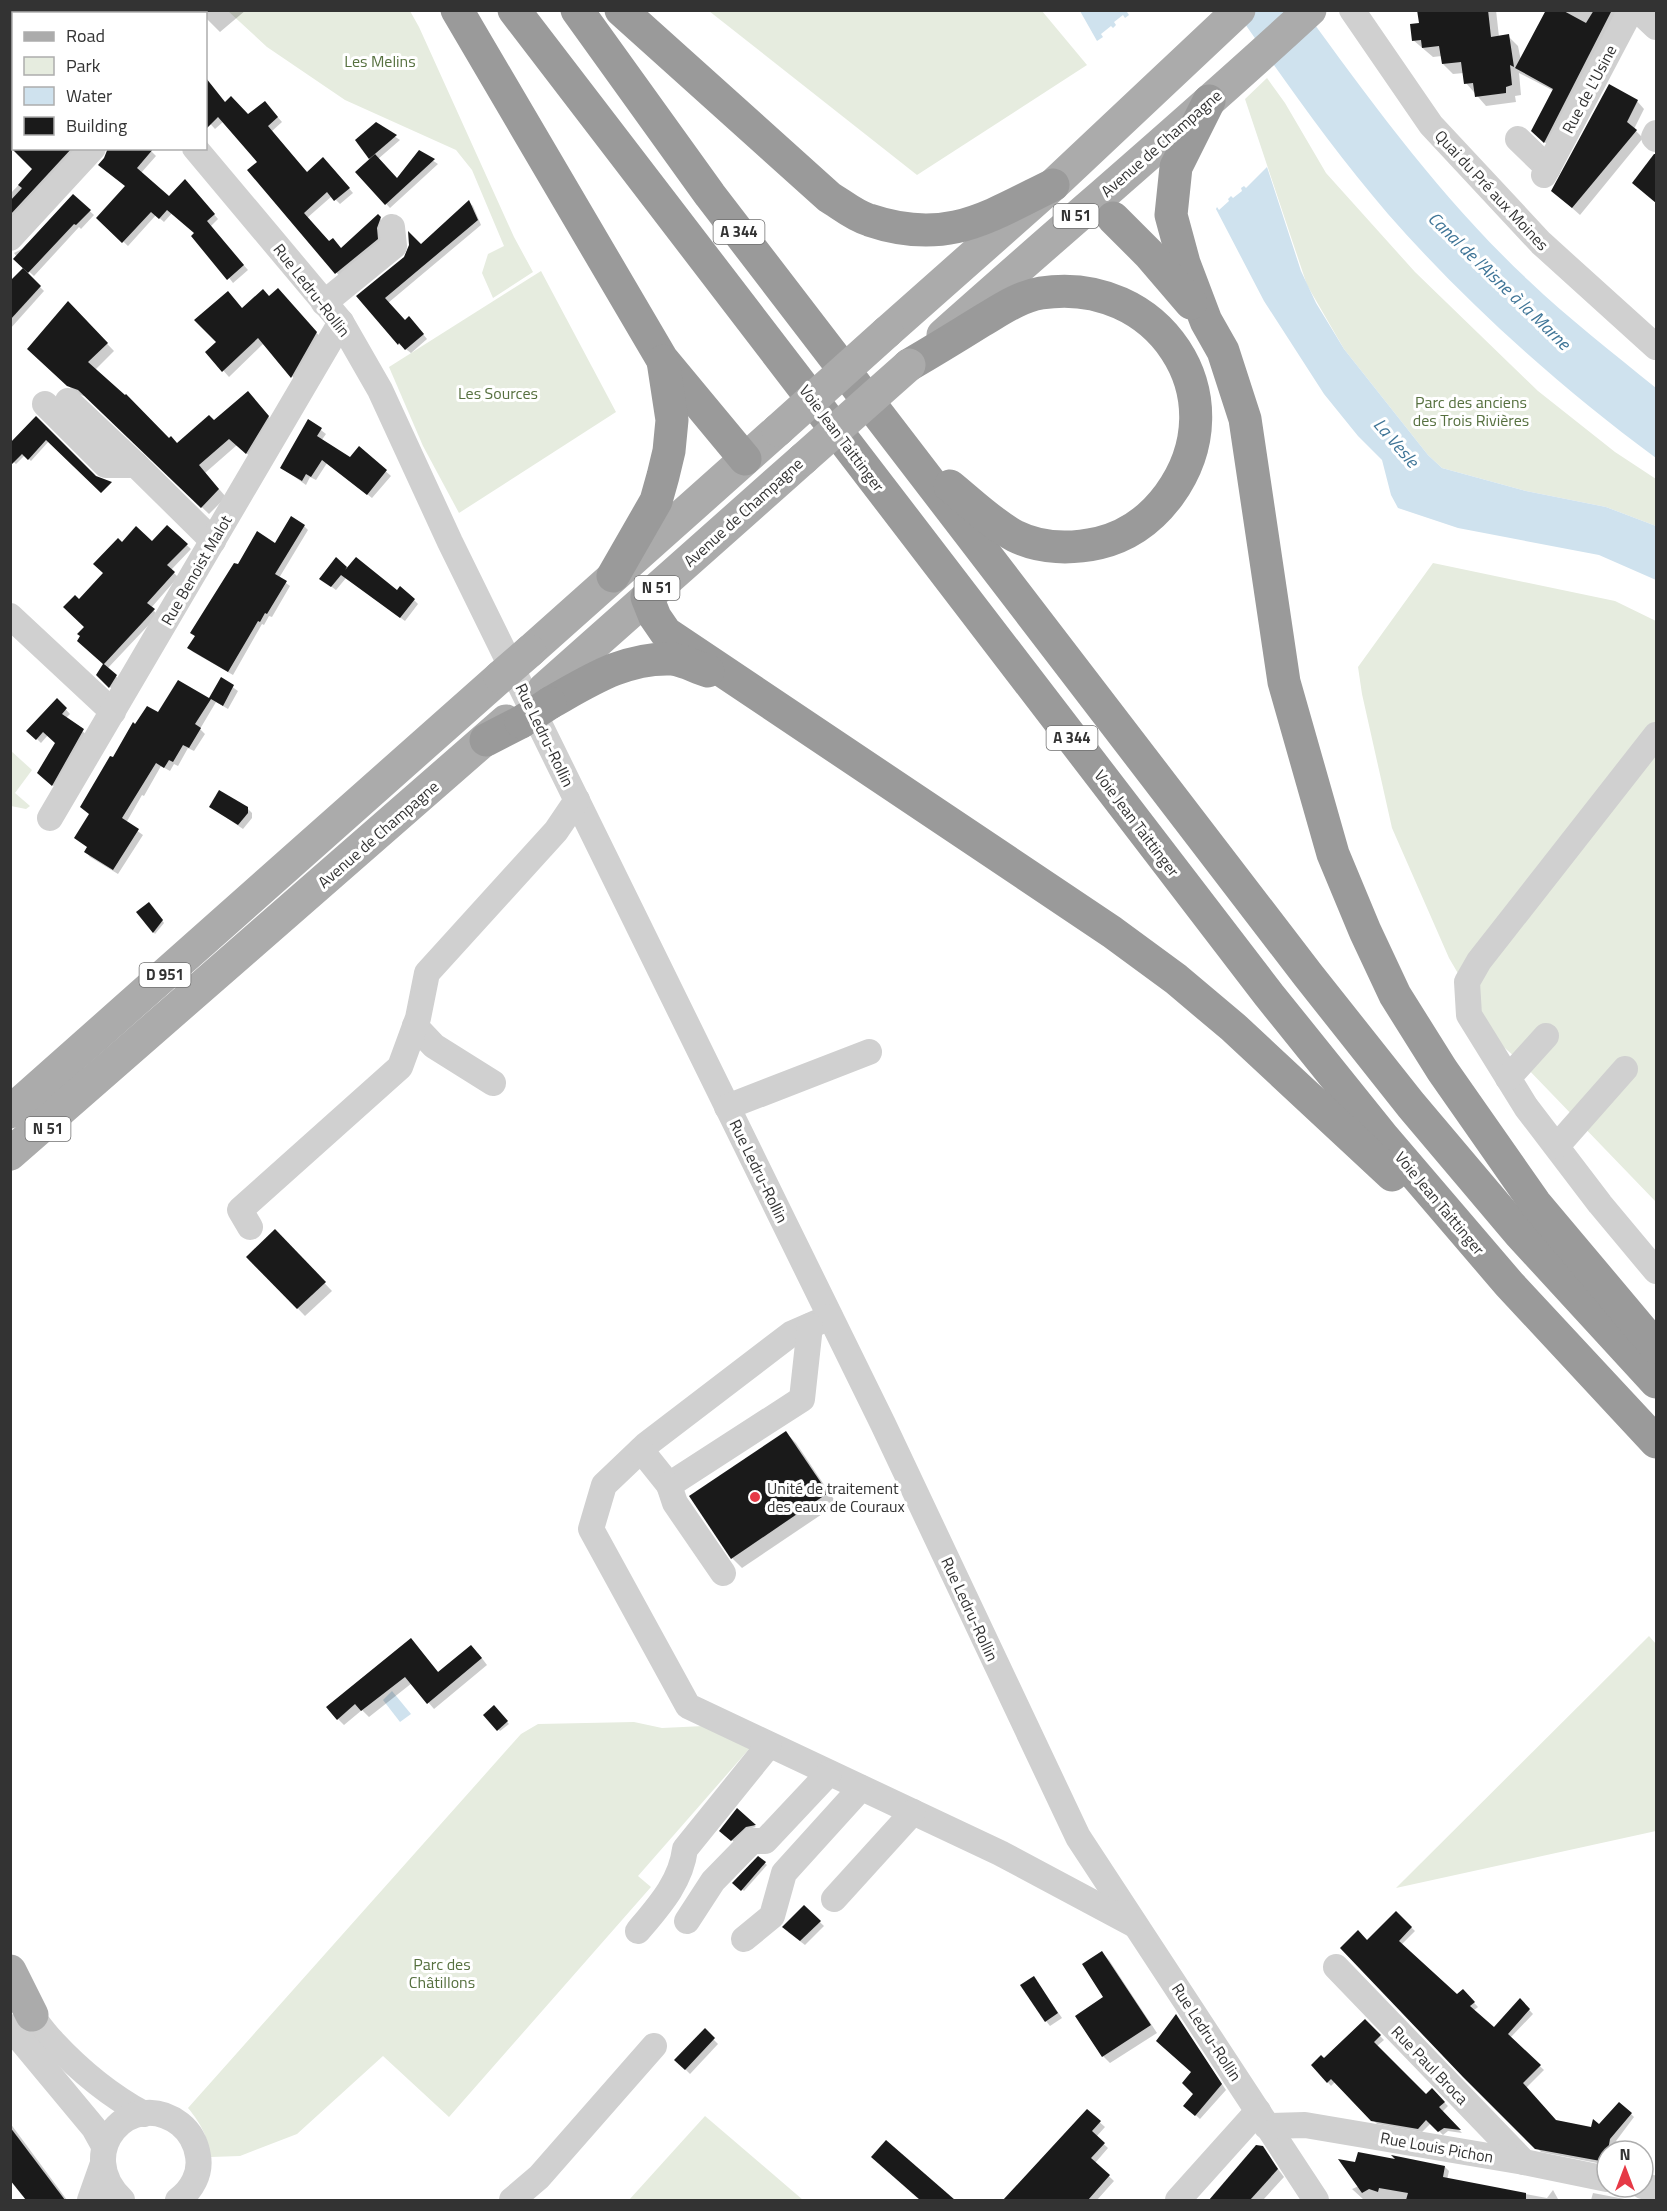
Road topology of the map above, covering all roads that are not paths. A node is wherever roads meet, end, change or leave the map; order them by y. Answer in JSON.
{"nodes":[{"id":1,"x":457,"y":10,"type":"edge"},
{"id":2,"x":514,"y":10,"type":"edge"},
{"id":3,"x":577,"y":10,"type":"edge"},
{"id":4,"x":621,"y":10,"type":"edge"},
{"id":5,"x":1239,"y":10,"type":"edge"},
{"id":6,"x":1310,"y":10,"type":"edge"},
{"id":7,"x":1352,"y":10,"type":"edge"},
{"id":8,"x":1643,"y":14,"type":"edge"},
{"id":9,"x":1209,"y":101,"type":"junction"},
{"id":10,"x":1656,"y":133,"type":"edge"},
{"id":11,"x":1518,"y":139,"type":"dead end"},
{"id":12,"x":1656,"y":139,"type":"edge"},
{"id":13,"x":91,"y":150,"type":"edge"},
{"id":14,"x":197,"y":150,"type":"edge"},
{"id":15,"x":1053,"y":185,"type":"junction"},
{"id":16,"x":1102,"y":210,"type":"junction"},
{"id":17,"x":392,"y":227,"type":"dead end"},
{"id":18,"x":10,"y":238,"type":"edge"},
{"id":19,"x":324,"y":303,"type":"junction"},
{"id":20,"x":1206,"y":321,"type":"junction"},
{"id":21,"x":341,"y":322,"type":"junction"},
{"id":22,"x":1656,"y":347,"type":"edge"},
{"id":23,"x":662,"y":359,"type":"junction"},
{"id":24,"x":909,"y":365,"type":"junction"},
{"id":25,"x":56,"y":403,"type":"dead end"},
{"id":26,"x":906,"y":450,"type":"junction"},
{"id":27,"x":745,"y":459,"type":"junction"},
{"id":28,"x":770,"y":488,"type":"junction"},
{"id":29,"x":213,"y":541,"type":"junction"},
{"id":30,"x":640,"y":552,"type":"junction"},
{"id":31,"x":613,"y":576,"type":"junction"},
{"id":32,"x":647,"y":597,"type":"junction"},
{"id":33,"x":10,"y":616,"type":"edge"},
{"id":34,"x":500,"y":677,"type":"joint"},
{"id":35,"x":738,"y":682,"type":"junction"},
{"id":36,"x":547,"y":696,"type":"junction"},
{"id":37,"x":113,"y":712,"type":"junction"},
{"id":38,"x":1656,"y":735,"type":"edge"},
{"id":39,"x":486,"y":740,"type":"joint"},
{"id":40,"x":577,"y":800,"type":"junction"},
{"id":41,"x":50,"y":818,"type":"dead end"},
{"id":42,"x":320,"y":838,"type":"junction"},
{"id":43,"x":415,"y":1026,"type":"junction"},
{"id":44,"x":1545,"y":1036,"type":"dead end"},
{"id":45,"x":869,"y":1052,"type":"dead end"},
{"id":46,"x":1625,"y":1069,"type":"dead end"},
{"id":47,"x":1508,"y":1078,"type":"junction"},
{"id":48,"x":493,"y":1083,"type":"dead end"},
{"id":49,"x":10,"y":1086,"type":"edge"},
{"id":50,"x":85,"y":1091,"type":"junction"},
{"id":51,"x":727,"y":1107,"type":"junction"},
{"id":52,"x":10,"y":1113,"type":"edge"},
{"id":53,"x":1557,"y":1146,"type":"junction"},
{"id":54,"x":10,"y":1154,"type":"edge"},
{"id":55,"x":10,"y":1167,"type":"edge"},
{"id":56,"x":250,"y":1227,"type":"dead end"},
{"id":57,"x":1656,"y":1270,"type":"edge"},
{"id":58,"x":1509,"y":1284,"type":"junction"},
{"id":59,"x":820,"y":1321,"type":"junction"},
{"id":60,"x":1656,"y":1347,"type":"edge"},
{"id":61,"x":1656,"y":1382,"type":"edge"},
{"id":62,"x":1656,"y":1442,"type":"edge"},
{"id":63,"x":641,"y":1450,"type":"junction"},
{"id":64,"x":669,"y":1485,"type":"junction"},
{"id":65,"x":723,"y":1573,"type":"dead end"},
{"id":66,"x":769,"y":1745,"type":"junction"},
{"id":67,"x":829,"y":1773,"type":"junction"},
{"id":68,"x":861,"y":1788,"type":"junction"},
{"id":69,"x":913,"y":1812,"type":"junction"},
{"id":70,"x":834,"y":1899,"type":"dead end"},
{"id":71,"x":687,"y":1921,"type":"dead end"},
{"id":72,"x":1136,"y":1925,"type":"junction"},
{"id":73,"x":638,"y":1931,"type":"dead end"},
{"id":74,"x":744,"y":1939,"type":"dead end"},
{"id":75,"x":1336,"y":1967,"type":"dead end"},
{"id":76,"x":10,"y":1971,"type":"edge"},
{"id":77,"x":10,"y":1989,"type":"edge"},
{"id":78,"x":21,"y":2021,"type":"edge"},
{"id":79,"x":654,"y":2046,"type":"dead end"},
{"id":80,"x":144,"y":2114,"type":"junction"},
{"id":81,"x":1262,"y":2118,"type":"junction"},
{"id":82,"x":103,"y":2156,"type":"junction"},
{"id":83,"x":1524,"y":2162,"type":"junction"},
{"id":84,"x":197,"y":2173,"type":"junction"},
{"id":85,"x":1595,"y":2177,"type":"edge"},
{"id":86,"x":90,"y":2200,"type":"edge"},
{"id":87,"x":122,"y":2200,"type":"edge"},
{"id":88,"x":178,"y":2200,"type":"edge"},
{"id":89,"x":208,"y":2200,"type":"edge"},
{"id":90,"x":512,"y":2200,"type":"edge"},
{"id":91,"x":1178,"y":2200,"type":"edge"},
{"id":92,"x":1316,"y":2200,"type":"edge"}],
"edges":[{"from":1,"to":23,"type":"highway"},
{"from":2,"to":58,"type":"highway","name":"Voie Jean Taittinger","number":"A 344"},
{"from":3,"to":26,"type":"highway","number":"A 344"},
{"from":4,"to":15,"type":"highway"},
{"from":5,"to":15,"type":"main road","number":"N 51"},
{"from":6,"to":9,"type":"main road","name":"Avenue de Champagne","number":"N 51"},
{"from":7,"to":22,"type":"street","name":"Quai du Pré aux Moines"},
{"from":8,"to":11,"type":"street","name":"Rue de L'Usine"},
{"from":9,"to":16,"type":"main road","name":"Avenue de Champagne","number":"N 51"},
{"from":9,"to":20,"type":"highway"},
{"from":10,"to":12,"type":"street"},
{"from":13,"to":18,"type":"street"},
{"from":14,"to":19,"type":"street","name":"Rue Ledru-Rollin"},
{"from":15,"to":16,"type":"main road"},
{"from":15,"to":27,"type":"main road","number":"N 51","bridge":true},
{"from":16,"to":20,"type":"highway"},
{"from":16,"to":24,"type":"main road","name":"Avenue de Champagne","number":"N 51"},
{"from":17,"to":19,"type":"street"},
{"from":19,"to":21,"type":"street","name":"Rue Ledru-Rollin"},
{"from":20,"to":60,"type":"highway"},
{"from":21,"to":29,"type":"street","name":"Rue Benoist Malot"},
{"from":21,"to":40,"type":"street","name":"Rue Ledru-Rollin"},
{"from":23,"to":27,"type":"highway"},
{"from":23,"to":31,"type":"highway"},
{"from":24,"to":26,"type":"highway"},
{"from":24,"to":28,"type":"main road","name":"Avenue de Champagne","number":"N 51","bridge":true},
{"from":25,"to":29,"type":"street"},
{"from":26,"to":61,"type":"highway","number":"A 344"},
{"from":27,"to":28,"type":"main road"},
{"from":27,"to":30,"type":"main road","number":"N 51"},
{"from":28,"to":32,"type":"main road","name":"Avenue de Champagne","number":"N 51"},
{"from":29,"to":37,"type":"street","name":"Rue Benoist Malot"},
{"from":30,"to":31,"type":"main road","number":"N 51"},
{"from":30,"to":32,"type":"main road"},
{"from":31,"to":34,"type":"main road","number":"N 51","bridge":true},
{"from":32,"to":35,"type":"highway"},
{"from":32,"to":36,"type":"main road","name":"Avenue de Champagne","number":"N 51"},
{"from":33,"to":37,"type":"street"},
{"from":34,"to":42,"type":"main road","number":"D 951"},
{"from":35,"to":36,"type":"highway"},
{"from":35,"to":58,"type":"highway"},
{"from":36,"to":39,"type":"highway","bridge":true},
{"from":37,"to":41,"type":"street","name":"Rue Benoist Malot"},
{"from":38,"to":47,"type":"street"},
{"from":39,"to":50,"type":"main road","name":"Avenue de Champagne","number":"D 951"},
{"from":40,"to":43,"type":"street"},
{"from":40,"to":51,"type":"street","name":"Rue Ledru-Rollin"},
{"from":42,"to":49,"type":"main road"},
{"from":42,"to":52,"type":"main road","number":"D 951"},
{"from":43,"to":48,"type":"street"},
{"from":43,"to":56,"type":"street"},
{"from":44,"to":47,"type":"street"},
{"from":45,"to":51,"type":"street"},
{"from":46,"to":53,"type":"street"},
{"from":47,"to":53,"type":"street"},
{"from":50,"to":54,"type":"main road","name":"Avenue de Champagne","number":"D 951"},
{"from":50,"to":55,"type":"main road","number":"N 51"},
{"from":51,"to":59,"type":"street","name":"Rue Ledru-Rollin"},
{"from":53,"to":57,"type":"street"},
{"from":58,"to":62,"type":"highway","name":"Voie Jean Taittinger","number":"A 344"},
{"from":59,"to":63,"type":"street"},
{"from":59,"to":64,"type":"street"},
{"from":59,"to":72,"type":"street","name":"Rue Ledru-Rollin"},
{"from":63,"to":64,"type":"street"},
{"from":63,"to":66,"type":"street"},
{"from":64,"to":65,"type":"street"},
{"from":66,"to":67,"type":"street"},
{"from":66,"to":73,"type":"street"},
{"from":67,"to":68,"type":"street"},
{"from":67,"to":71,"type":"street"},
{"from":68,"to":69,"type":"street"},
{"from":68,"to":74,"type":"street"},
{"from":69,"to":70,"type":"street"},
{"from":69,"to":72,"type":"street"},
{"from":72,"to":81,"type":"street","name":"Rue Ledru-Rollin"},
{"from":75,"to":83,"type":"street","name":"Rue Paul Broca"},
{"from":76,"to":78,"type":"main road"},
{"from":77,"to":78,"type":"street"},
{"from":78,"to":80,"type":"street"},
{"from":78,"to":82,"type":"street"},
{"from":79,"to":90,"type":"street"},
{"from":80,"to":82,"type":"street"},
{"from":80,"to":84,"type":"street"},
{"from":81,"to":83,"type":"street","name":"Rue Louis Pichon"},
{"from":81,"to":91,"type":"street"},
{"from":81,"to":92,"type":"street","name":"Rue Ledru-Rollin"},
{"from":82,"to":86,"type":"street"},
{"from":82,"to":87,"type":"street"},
{"from":83,"to":85,"type":"street","name":"Rue Louis Pichon"},
{"from":84,"to":88,"type":"street"},
{"from":84,"to":89,"type":"street"}]}
